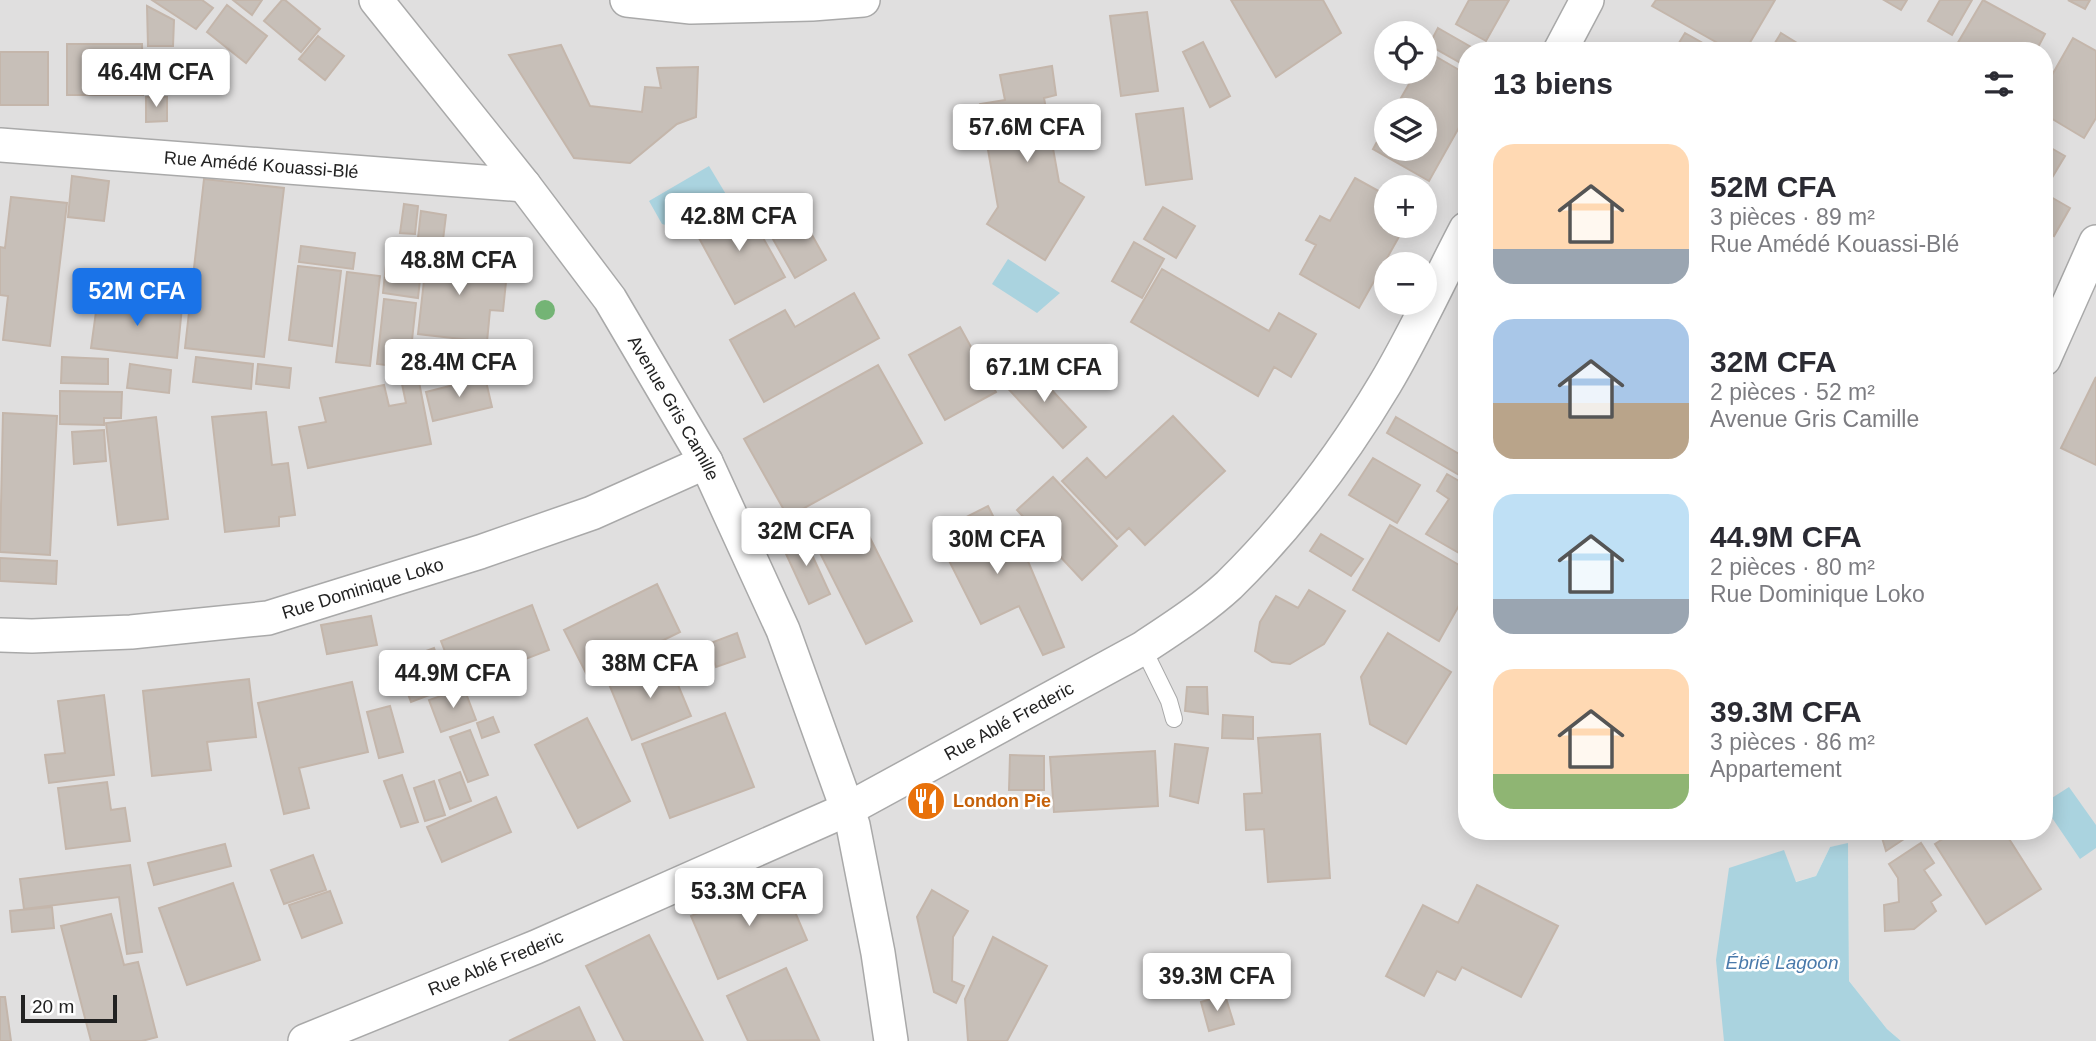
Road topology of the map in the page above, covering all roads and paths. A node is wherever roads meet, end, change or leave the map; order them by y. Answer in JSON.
{"nodes":[{"id":1,"x":376,"y":0,"type":"edge"},
{"id":2,"x":627,"y":0,"type":"edge"},
{"id":3,"x":863,"y":0,"type":"edge"},
{"id":4,"x":1587,"y":0,"type":"edge"},
{"id":5,"x":1565,"y":42,"type":"edge"},
{"id":6,"x":0,"y":145,"type":"edge"},
{"id":7,"x":524,"y":185,"type":"junction"},
{"id":8,"x":2096,"y":242,"type":"edge"},
{"id":9,"x":1458,"y":244,"type":"edge"},
{"id":10,"x":2053,"y":339,"type":"edge"},
{"id":11,"x":706,"y":461,"type":"junction"},
{"id":12,"x":0,"y":635,"type":"edge"},
{"id":13,"x":1143,"y":648,"type":"junction"},
{"id":14,"x":1174,"y":719,"type":"dead end"},
{"id":15,"x":848,"y":810,"type":"junction"},
{"id":16,"x":305,"y":1041,"type":"edge"},
{"id":17,"x":891,"y":1041,"type":"edge"}],
"edges":[{"from":1,"to":7,"type":"street","name":"Avenue Gris Camille"},
{"from":2,"to":3,"type":"street"},
{"from":4,"to":5,"type":"street"},
{"from":6,"to":7,"type":"street","name":"Rue Amédé Kouassi-Blé"},
{"from":7,"to":11,"type":"street","name":"Avenue Gris Camille"},
{"from":8,"to":10,"type":"street"},
{"from":9,"to":13,"type":"street","name":"Rue Ablé Frederic"},
{"from":11,"to":12,"type":"street","name":"Rue Dominique Loko"},
{"from":11,"to":15,"type":"street","name":"Avenue Gris Camille"},
{"from":13,"to":14,"type":"lane"},
{"from":13,"to":15,"type":"street","name":"Rue Ablé Frederic"},
{"from":15,"to":16,"type":"street","name":"Rue Ablé Frederic"},
{"from":15,"to":17,"type":"street","name":"Avenue Gris Camille"}]}
